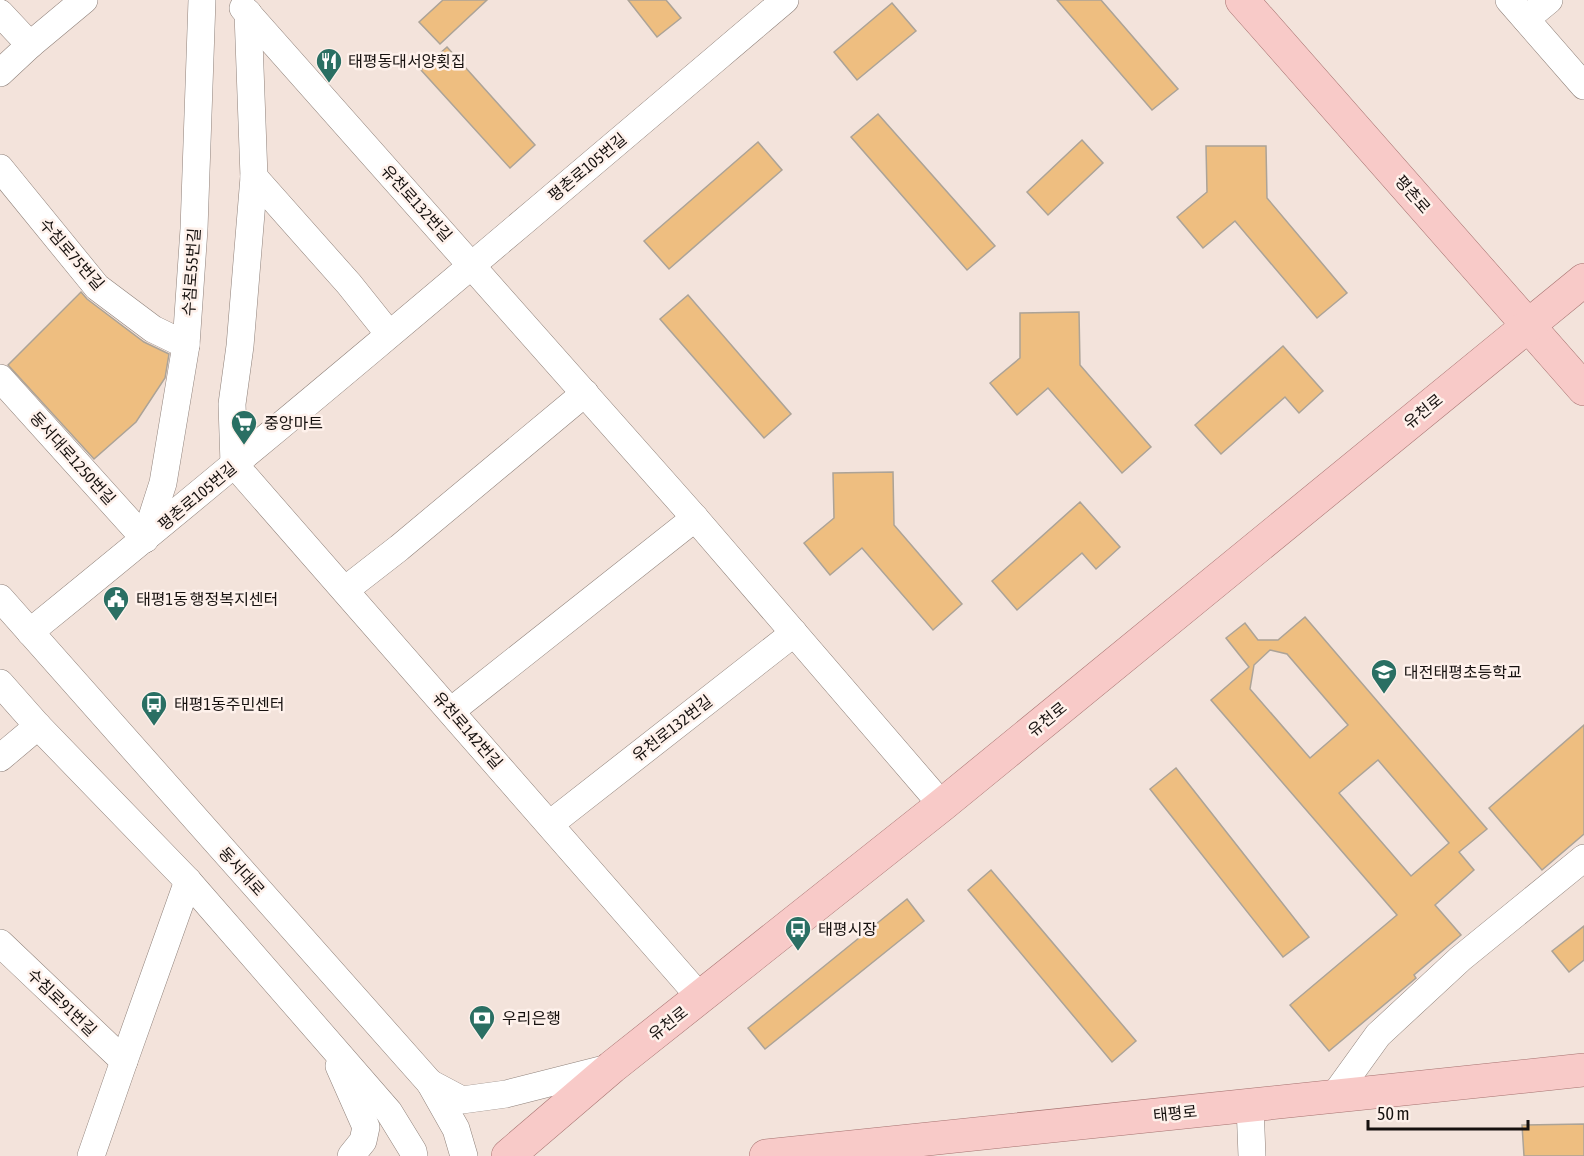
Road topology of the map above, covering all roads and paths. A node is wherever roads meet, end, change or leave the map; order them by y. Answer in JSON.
{"nodes":[{"id":1,"x":84,"y":0,"type":"edge"},
{"id":2,"x":201,"y":0,"type":"edge"},
{"id":3,"x":785,"y":0,"type":"edge"},
{"id":4,"x":1242,"y":0,"type":"edge"},
{"id":5,"x":1549,"y":0,"type":"edge"},
{"id":6,"x":242,"y":7,"type":"edge"},
{"id":7,"x":1518,"y":10,"type":"edge"},
{"id":8,"x":0,"y":13,"type":"edge"},
{"id":9,"x":30,"y":45,"type":"junction"},
{"id":10,"x":0,"y":73,"type":"edge"},
{"id":11,"x":1584,"y":86,"type":"edge"},
{"id":12,"x":0,"y":168,"type":"edge"},
{"id":13,"x":254,"y":177,"type":"junction"},
{"id":14,"x":472,"y":265,"type":"junction"},
{"id":15,"x":1584,"y":280,"type":"edge"},
{"id":16,"x":1528,"y":324,"type":"junction"},
{"id":17,"x":389,"y":334,"type":"junction"},
{"id":18,"x":186,"y":345,"type":"junction"},
{"id":19,"x":0,"y":378,"type":"edge"},
{"id":20,"x":1584,"y":389,"type":"edge"},
{"id":21,"x":585,"y":393,"type":"junction"},
{"id":22,"x":234,"y":464,"type":"junction"},
{"id":23,"x":695,"y":518,"type":"junction"},
{"id":24,"x":145,"y":539,"type":"junction"},
{"id":25,"x":345,"y":590,"type":"junction"},
{"id":26,"x":0,"y":598,"type":"edge"},
{"id":27,"x":30,"y":632,"type":"junction"},
{"id":28,"x":794,"y":633,"type":"junction"},
{"id":29,"x":0,"y":683,"type":"edge"},
{"id":30,"x":451,"y":711,"type":"junction"},
{"id":31,"x":38,"y":726,"type":"junction"},
{"id":32,"x":0,"y":758,"type":"edge"},
{"id":33,"x":942,"y":805,"type":"junction"},
{"id":34,"x":550,"y":824,"type":"junction"},
{"id":35,"x":1584,"y":858,"type":"edge"},
{"id":36,"x":188,"y":881,"type":"junction"},
{"id":37,"x":0,"y":943,"type":"edge"},
{"id":38,"x":700,"y":997,"type":"junction"},
{"id":39,"x":326,"y":1038,"type":"junction"},
{"id":40,"x":124,"y":1060,"type":"junction"},
{"id":41,"x":612,"y":1067,"type":"junction"},
{"id":42,"x":1584,"y":1070,"type":"edge"},
{"id":43,"x":430,"y":1083,"type":"junction"},
{"id":44,"x":1334,"y":1096,"type":"junction"},
{"id":45,"x":1250,"y":1105,"type":"junction"},
{"id":46,"x":91,"y":1156,"type":"edge"},
{"id":47,"x":351,"y":1156,"type":"edge"},
{"id":48,"x":414,"y":1156,"type":"edge"},
{"id":49,"x":464,"y":1156,"type":"edge"},
{"id":50,"x":508,"y":1156,"type":"edge"},
{"id":51,"x":766,"y":1156,"type":"edge"},
{"id":52,"x":1252,"y":1156,"type":"edge"}],
"edges":[{"from":1,"to":9,"type":"street"},
{"from":2,"to":18,"type":"street","name":"수침로55번길"},
{"from":3,"to":14,"type":"street","name":"평촌로105번길"},
{"from":4,"to":16,"type":"main road","name":"평촌로"},
{"from":5,"to":7,"type":"street"},
{"from":6,"to":13,"type":"street","name":"유천로132번길"},
{"from":6,"to":14,"type":"street","name":"유천로132번길"},
{"from":7,"to":11,"type":"street"},
{"from":8,"to":9,"type":"street"},
{"from":9,"to":10,"type":"street"},
{"from":12,"to":18,"type":"street","name":"수침로75번길"},
{"from":13,"to":17,"type":"street"},
{"from":13,"to":22,"type":"street","name":"유천로132번길"},
{"from":14,"to":17,"type":"street","name":"평촌로105번길"},
{"from":14,"to":21,"type":"street","name":"유천로132번길"},
{"from":15,"to":16,"type":"main road","name":"유천로"},
{"from":16,"to":20,"type":"main road","name":"평촌로"},
{"from":16,"to":33,"type":"main road","name":"유천로"},
{"from":17,"to":22,"type":"street","name":"평촌로105번길"},
{"from":18,"to":24,"type":"street","name":"수침로55번길"},
{"from":19,"to":24,"type":"street","name":"동서대로1250번길"},
{"from":21,"to":23,"type":"street","name":"유천로132번길"},
{"from":21,"to":25,"type":"street"},
{"from":22,"to":24,"type":"street","name":"평촌로105번길"},
{"from":22,"to":25,"type":"street","name":"유천로142번길"},
{"from":23,"to":28,"type":"street","name":"유천로132번길"},
{"from":23,"to":30,"type":"street"},
{"from":24,"to":27,"type":"street","name":"평촌로105번길"},
{"from":25,"to":30,"type":"street","name":"유천로142번길"},
{"from":26,"to":27,"type":"street","name":"동서대로"},
{"from":27,"to":43,"type":"street","name":"동서대로"},
{"from":28,"to":33,"type":"street","name":"유천로132번길"},
{"from":28,"to":34,"type":"street","name":"유천로132번길"},
{"from":29,"to":31,"type":"street"},
{"from":30,"to":34,"type":"street","name":"유천로142번길"},
{"from":31,"to":32,"type":"street"},
{"from":31,"to":36,"type":"street"},
{"from":33,"to":38,"type":"main road","name":"유천로"},
{"from":34,"to":38,"type":"street","name":"유천로142번길"},
{"from":35,"to":44,"type":"street"},
{"from":36,"to":39,"type":"street"},
{"from":36,"to":40,"type":"street"},
{"from":37,"to":40,"type":"street","name":"수침로91번길"},
{"from":38,"to":41,"type":"main road","name":"유천로"},
{"from":39,"to":47,"type":"street"},
{"from":39,"to":48,"type":"street"},
{"from":40,"to":46,"type":"street"},
{"from":41,"to":43,"type":"street"},
{"from":41,"to":50,"type":"main road","name":"유천로"},
{"from":42,"to":44,"type":"main road","name":"태평로"},
{"from":43,"to":49,"type":"street","name":"동서대로"},
{"from":44,"to":45,"type":"main road","name":"태평로"},
{"from":45,"to":51,"type":"main road","name":"태평로"},
{"from":45,"to":52,"type":"street"}]}
